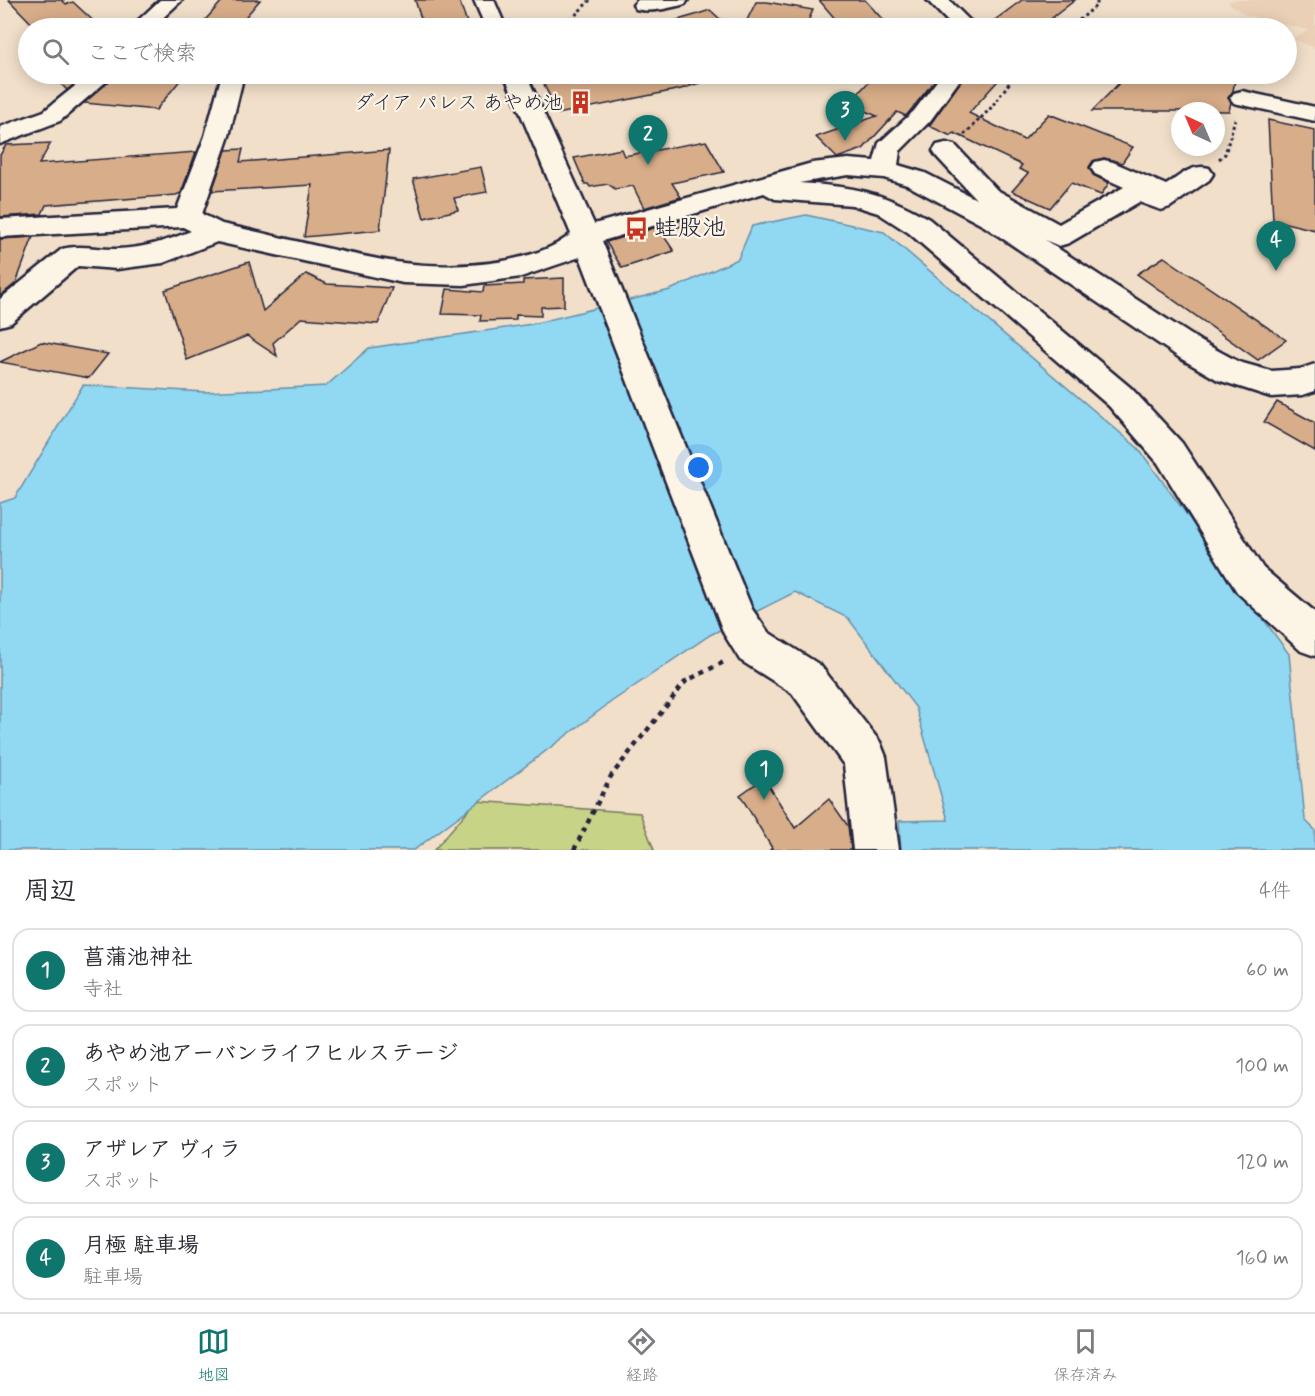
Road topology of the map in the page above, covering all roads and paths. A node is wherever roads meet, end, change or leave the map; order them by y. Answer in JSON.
{"nodes":[{"id":1,"x":172,"y":0,"type":"edge"},
{"id":2,"x":484,"y":0,"type":"edge"},
{"id":3,"x":590,"y":0,"type":"edge"},
{"id":4,"x":678,"y":0,"type":"edge"},
{"id":5,"x":937,"y":0,"type":"edge"},
{"id":6,"x":1098,"y":0,"type":"edge"},
{"id":7,"x":644,"y":6,"type":"dead end"},
{"id":8,"x":151,"y":18,"type":"edge"},
{"id":9,"x":492,"y":18,"type":"edge"},
{"id":10,"x":573,"y":18,"type":"edge"},
{"id":11,"x":956,"y":18,"type":"edge"},
{"id":12,"x":1082,"y":18,"type":"edge"},
{"id":13,"x":92,"y":84,"type":"edge"},
{"id":14,"x":230,"y":84,"type":"edge"},
{"id":15,"x":519,"y":84,"type":"edge"},
{"id":16,"x":946,"y":84,"type":"edge"},
{"id":17,"x":1242,"y":98,"type":"joint"},
{"id":18,"x":1315,"y":114,"type":"edge"},
{"id":19,"x":0,"y":136,"type":"edge"},
{"id":20,"x":946,"y":151,"type":"dead end"},
{"id":21,"x":1104,"y":168,"type":"dead end"},
{"id":22,"x":885,"y":170,"type":"junction"},
{"id":23,"x":1200,"y":174,"type":"joint"},
{"id":24,"x":759,"y":184,"type":"junction"},
{"id":25,"x":1147,"y":190,"type":"junction"},
{"id":26,"x":188,"y":218,"type":"junction"},
{"id":27,"x":112,"y":221,"type":"junction"},
{"id":28,"x":0,"y":228,"type":"edge"},
{"id":29,"x":215,"y":232,"type":"junction"},
{"id":30,"x":586,"y":236,"type":"junction"},
{"id":31,"x":72,"y":256,"type":"junction"},
{"id":32,"x":0,"y":315,"type":"edge"},
{"id":33,"x":1315,"y":377,"type":"edge"},
{"id":34,"x":746,"y":633,"type":"junction"},
{"id":35,"x":1315,"y":637,"type":"edge"},
{"id":36,"x":574,"y":850,"type":"edge"},
{"id":37,"x":876,"y":850,"type":"edge"}],
"edges":[{"from":1,"to":8,"type":"street"},
{"from":2,"to":9,"type":"street"},
{"from":3,"to":10,"type":"path"},
{"from":4,"to":7,"type":"street"},
{"from":5,"to":11,"type":"street"},
{"from":6,"to":12,"type":"path"},
{"from":13,"to":19,"type":"street"},
{"from":14,"to":26,"type":"street"},
{"from":15,"to":30,"type":"street"},
{"from":16,"to":22,"type":"street"},
{"from":17,"to":18,"type":"street"},
{"from":17,"to":23,"type":"path"},
{"from":20,"to":25,"type":"street"},
{"from":21,"to":25,"type":"street"},
{"from":22,"to":24,"type":"street"},
{"from":22,"to":33,"type":"street"},
{"from":23,"to":25,"type":"street"},
{"from":24,"to":30,"type":"street"},
{"from":24,"to":35,"type":"street"},
{"from":26,"to":27,"type":"street"},
{"from":26,"to":29,"type":"street"},
{"from":27,"to":28,"type":"street"},
{"from":27,"to":31,"type":"street"},
{"from":29,"to":30,"type":"street"},
{"from":29,"to":31,"type":"street"},
{"from":30,"to":34,"type":"street"},
{"from":31,"to":32,"type":"street"},
{"from":34,"to":36,"type":"path"},
{"from":34,"to":37,"type":"street"}]}
